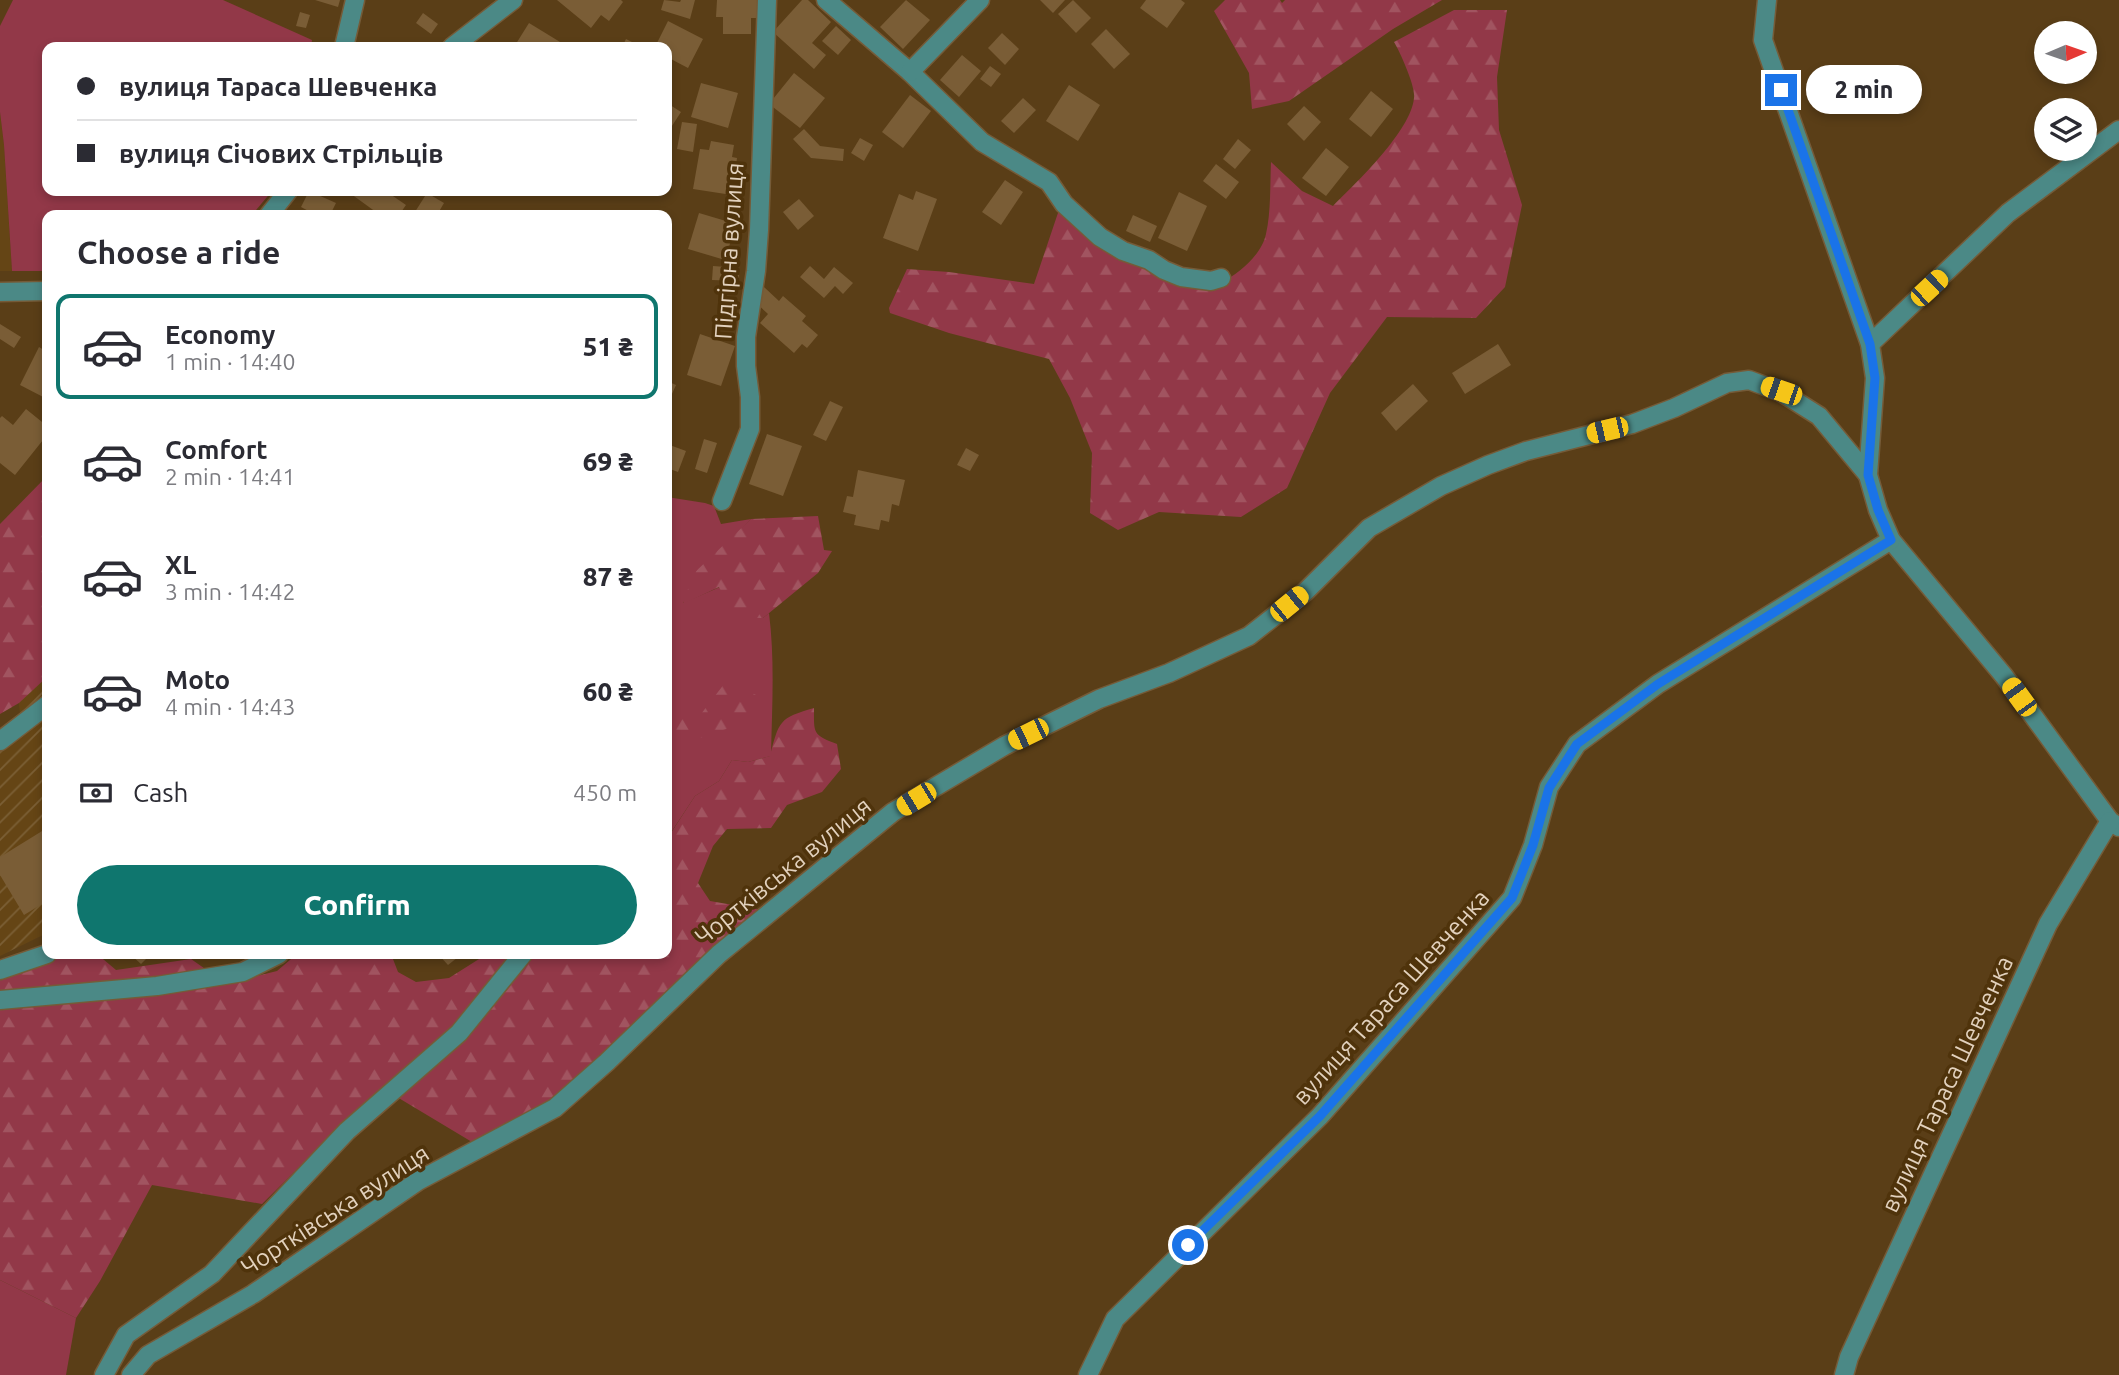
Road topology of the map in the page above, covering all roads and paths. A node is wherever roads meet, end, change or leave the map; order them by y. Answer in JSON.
{"nodes":[{"id":1,"x":355,"y":0,"type":"edge"},
{"id":2,"x":513,"y":0,"type":"edge"},
{"id":3,"x":767,"y":0,"type":"edge"},
{"id":4,"x":826,"y":0,"type":"edge"},
{"id":5,"x":980,"y":0,"type":"edge"},
{"id":6,"x":1767,"y":0,"type":"edge"},
{"id":7,"x":345,"y":42,"type":"edge"},
{"id":8,"x":458,"y":42,"type":"edge"},
{"id":9,"x":910,"y":72,"type":"junction"},
{"id":10,"x":2119,"y":130,"type":"edge"},
{"id":11,"x":284,"y":196,"type":"edge"},
{"id":12,"x":273,"y":210,"type":"edge"},
{"id":13,"x":1221,"y":278,"type":"dead end"},
{"id":14,"x":42,"y":291,"type":"edge"},
{"id":15,"x":0,"y":292,"type":"edge"},
{"id":16,"x":1870,"y":344,"type":"junction"},
{"id":17,"x":1868,"y":475,"type":"junction"},
{"id":18,"x":722,"y":501,"type":"dead end"},
{"id":19,"x":1891,"y":540,"type":"junction"},
{"id":20,"x":42,"y":709,"type":"edge"},
{"id":21,"x":0,"y":741,"type":"edge"},
{"id":22,"x":2114,"y":824,"type":"edge"},
{"id":23,"x":42,"y":956,"type":"edge"},
{"id":24,"x":269,"y":959,"type":"edge"},
{"id":25,"x":519,"y":959,"type":"edge"},
{"id":26,"x":0,"y":970,"type":"edge"},
{"id":27,"x":0,"y":1000,"type":"edge"},
{"id":28,"x":104,"y":1375,"type":"edge"},
{"id":29,"x":131,"y":1375,"type":"edge"},
{"id":30,"x":1088,"y":1375,"type":"edge"},
{"id":31,"x":1844,"y":1375,"type":"edge"}],
"edges":[{"from":1,"to":7,"type":"street"},
{"from":2,"to":8,"type":"street"},
{"from":3,"to":18,"type":"street","name":"Підгірна вулиця"},
{"from":4,"to":9,"type":"street"},
{"from":5,"to":9,"type":"street"},
{"from":6,"to":16,"type":"street"},
{"from":9,"to":13,"type":"street"},
{"from":10,"to":16,"type":"street"},
{"from":11,"to":12,"type":"street"},
{"from":14,"to":15,"type":"street"},
{"from":16,"to":17,"type":"street"},
{"from":17,"to":19,"type":"street"},
{"from":17,"to":29,"type":"street","name":"Чортківська вулиця"},
{"from":19,"to":22,"type":"street"},
{"from":19,"to":30,"type":"street","name":"вулиця Тараса Шевченка"},
{"from":20,"to":21,"type":"street"},
{"from":22,"to":31,"type":"street","name":"вулиця Тараса Шевченка"},
{"from":23,"to":26,"type":"street"},
{"from":24,"to":27,"type":"street"},
{"from":25,"to":28,"type":"street"}]}
